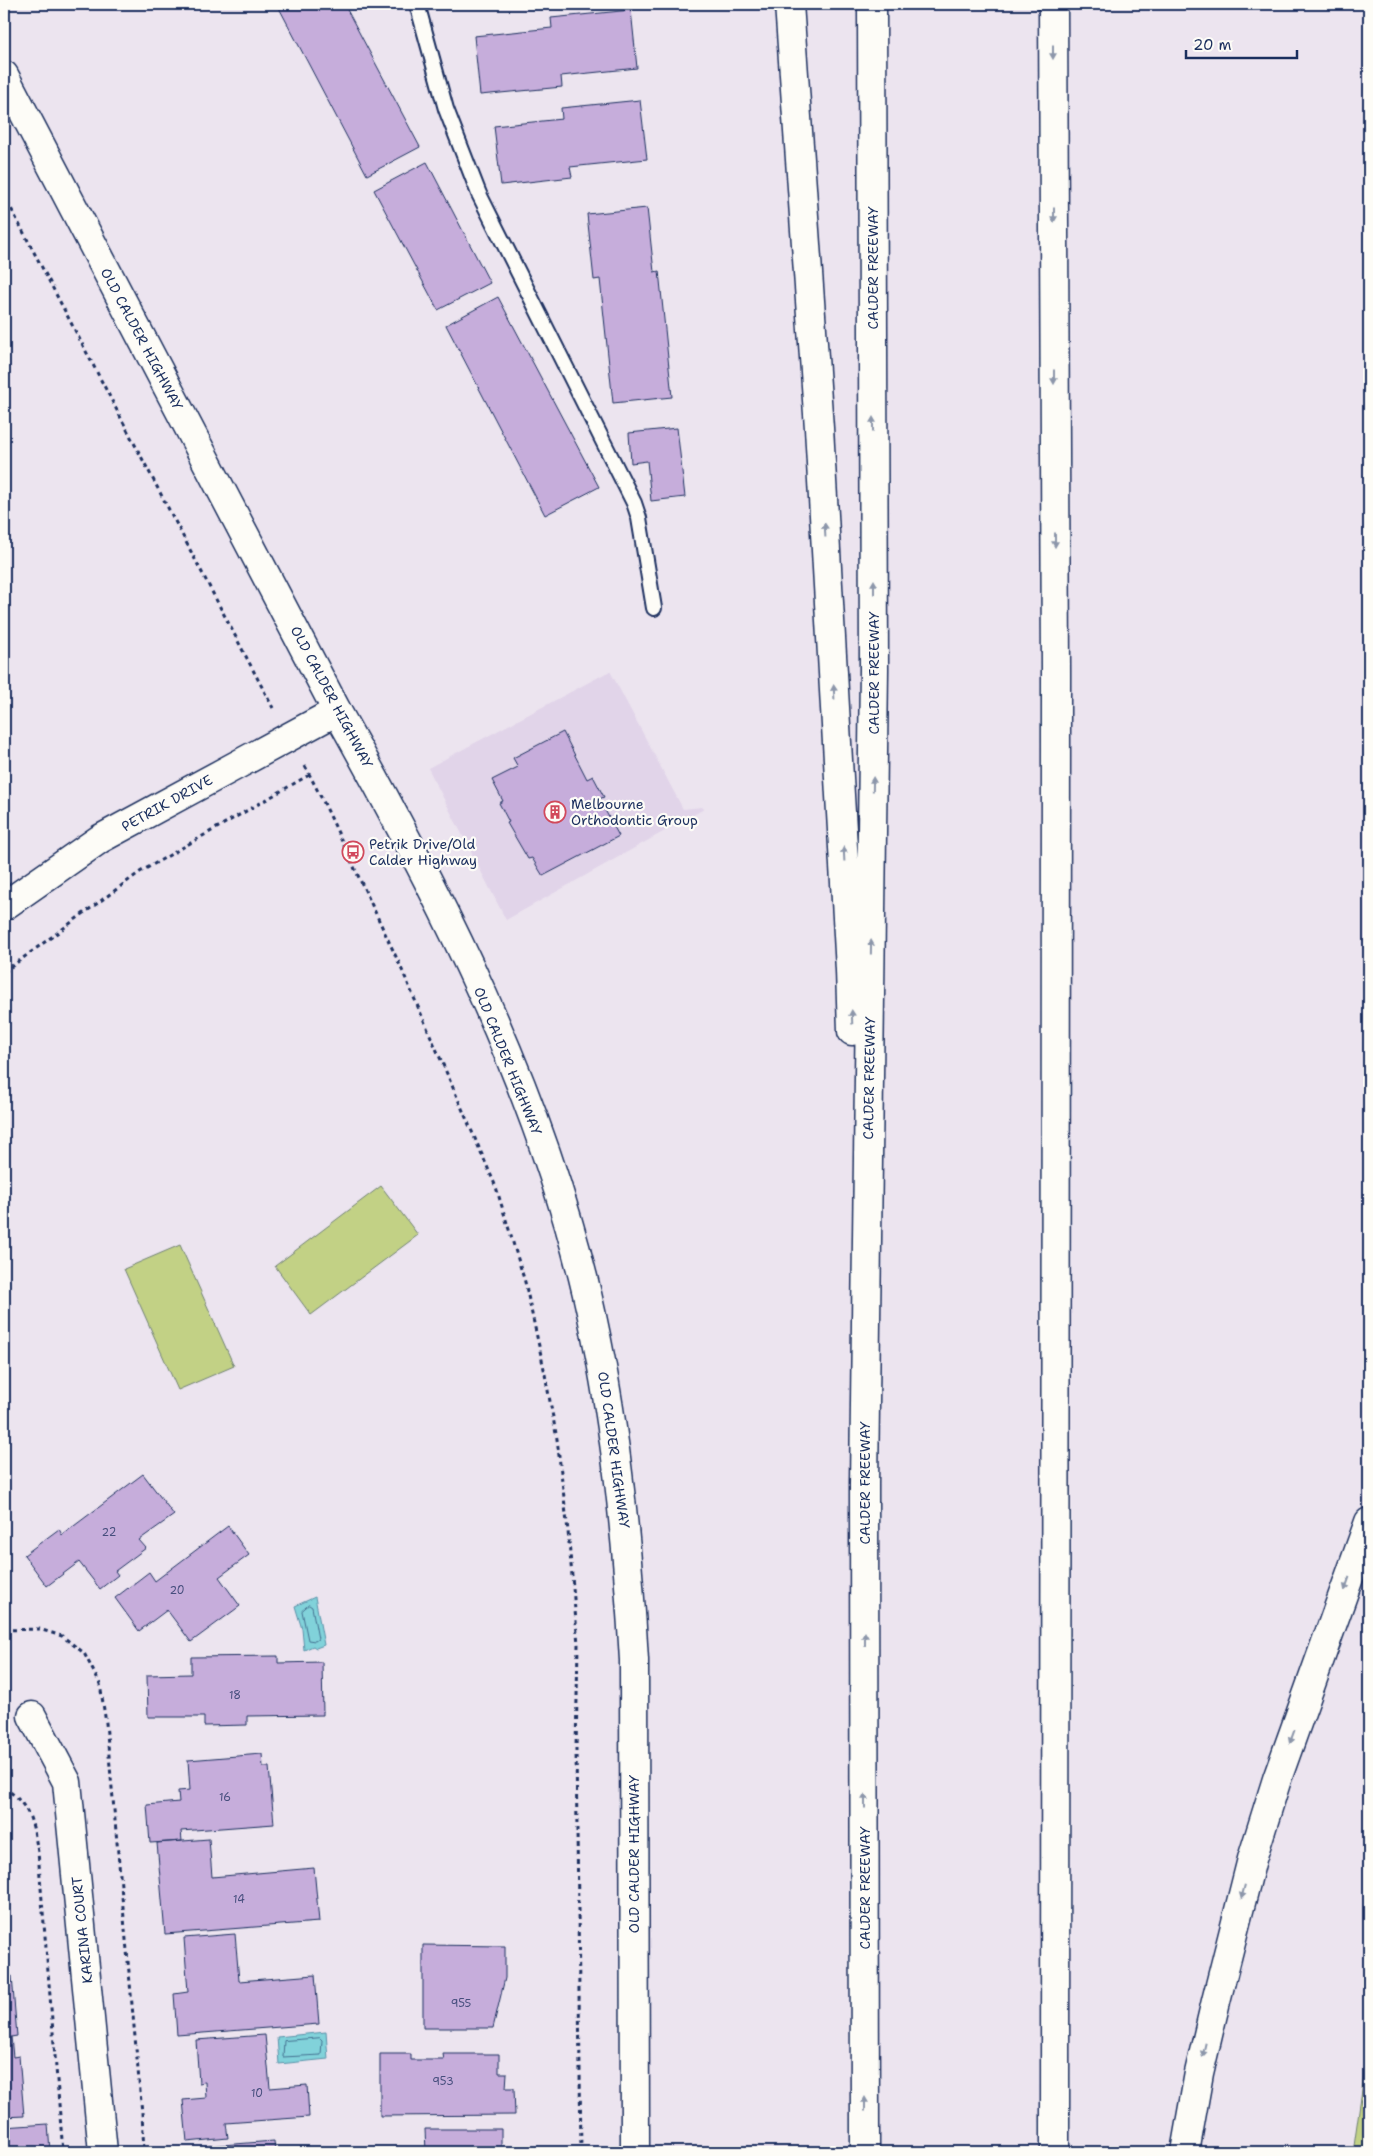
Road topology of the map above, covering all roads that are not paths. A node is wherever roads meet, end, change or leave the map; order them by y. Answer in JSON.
{"nodes":[{"id":1,"x":417,"y":4,"type":"edge"},
{"id":2,"x":789,"y":4,"type":"edge"},
{"id":3,"x":872,"y":4,"type":"edge"},
{"id":4,"x":1053,"y":4,"type":"edge"},
{"id":5,"x":4,"y":75,"type":"edge"},
{"id":6,"x":654,"y":608,"type":"dead end"},
{"id":7,"x":338,"y":710,"type":"junction"},
{"id":8,"x":4,"y":906,"type":"edge"},
{"id":9,"x":864,"y":1485,"type":"junction"},
{"id":10,"x":1369,"y":1522,"type":"edge"},
{"id":11,"x":32,"y":1716,"type":"dead end"},
{"id":12,"x":103,"y":2152,"type":"edge"},
{"id":13,"x":635,"y":2152,"type":"edge"},
{"id":14,"x":865,"y":2152,"type":"edge"},
{"id":15,"x":1055,"y":2152,"type":"edge"},
{"id":16,"x":1185,"y":2152,"type":"edge"}],
"edges":[{"from":1,"to":6,"type":"lane"},
{"from":9,"to":2,"type":"main road","one_way":true},
{"from":9,"to":3,"type":"main road","name":"CALDER FREEWAY","one_way":true},
{"from":4,"to":15,"type":"main road","one_way":true},
{"from":5,"to":7,"type":"main road","name":"OLD CALDER HIGHWAY"},
{"from":7,"to":8,"type":"main road","name":"PETRIK DRIVE"},
{"from":7,"to":13,"type":"main road","name":"OLD CALDER HIGHWAY"},
{"from":14,"to":9,"type":"main road","name":"CALDER FREEWAY","one_way":true},
{"from":10,"to":16,"type":"main road","one_way":true},
{"from":11,"to":12,"type":"main road","name":"KARINA COURT"}]}
